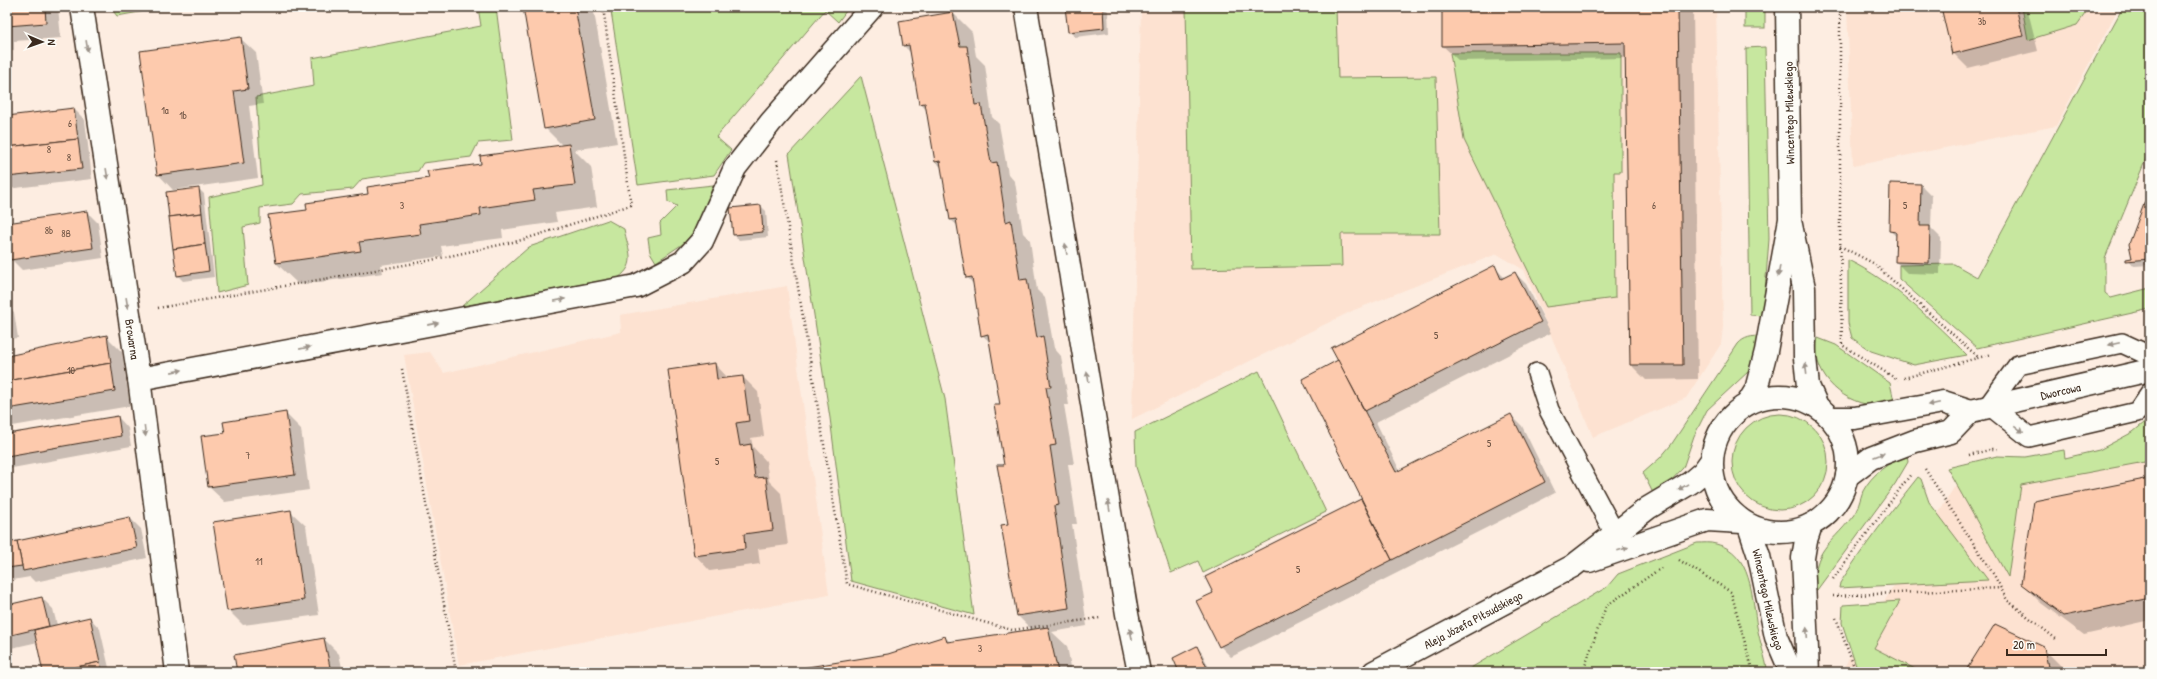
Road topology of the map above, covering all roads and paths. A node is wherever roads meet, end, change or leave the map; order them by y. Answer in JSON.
{"nodes":[{"id":1,"x":82,"y":7,"type":"edge"},
{"id":2,"x":603,"y":7,"type":"edge"},
{"id":3,"x":872,"y":7,"type":"edge"},
{"id":4,"x":1026,"y":7,"type":"edge"},
{"id":5,"x":1787,"y":7,"type":"edge"},
{"id":6,"x":1840,"y":7,"type":"edge"},
{"id":7,"x":776,"y":154,"type":"dead end"},
{"id":8,"x":1790,"y":219,"type":"junction"},
{"id":9,"x":1840,"y":246,"type":"junction"},
{"id":10,"x":151,"y":309,"type":"dead end"},
{"id":11,"x":2150,"y":356,"type":"edge"},
{"id":12,"x":1979,"y":358,"type":"dead end"},
{"id":13,"x":402,"y":369,"type":"dead end"},
{"id":14,"x":2150,"y":370,"type":"edge"},
{"id":15,"x":1537,"y":374,"type":"dead end"},
{"id":16,"x":139,"y":379,"type":"junction"},
{"id":17,"x":1897,"y":380,"type":"dead end"},
{"id":18,"x":2150,"y":394,"type":"edge"},
{"id":19,"x":1748,"y":403,"type":"junction"},
{"id":20,"x":1980,"y":408,"type":"junction"},
{"id":21,"x":1824,"y":412,"type":"junction"},
{"id":22,"x":1711,"y":461,"type":"junction"},
{"id":23,"x":1922,"y":466,"type":"dead end"},
{"id":24,"x":1914,"y":469,"type":"dead end"},
{"id":25,"x":1847,"y":476,"type":"junction"},
{"id":26,"x":1746,"y":524,"type":"junction"},
{"id":27,"x":1811,"y":525,"type":"junction"},
{"id":28,"x":1615,"y":534,"type":"junction"},
{"id":29,"x":1675,"y":558,"type":"dead end"},
{"id":30,"x":1573,"y":566,"type":"junction"},
{"id":31,"x":1663,"y":567,"type":"dead end"},
{"id":32,"x":1830,"y":582,"type":"dead end"},
{"id":33,"x":2001,"y":588,"type":"junction"},
{"id":34,"x":1828,"y":596,"type":"dead end"},
{"id":35,"x":1834,"y":611,"type":"dead end"},
{"id":36,"x":1127,"y":614,"type":"junction"},
{"id":37,"x":2056,"y":639,"type":"dead end"},
{"id":38,"x":177,"y":672,"type":"edge"},
{"id":39,"x":456,"y":672,"type":"edge"},
{"id":40,"x":1139,"y":672,"type":"edge"},
{"id":41,"x":1374,"y":672,"type":"edge"},
{"id":42,"x":1583,"y":672,"type":"edge"},
{"id":43,"x":1753,"y":672,"type":"edge"},
{"id":44,"x":1791,"y":672,"type":"edge"},
{"id":45,"x":1808,"y":672,"type":"edge"},
{"id":46,"x":1856,"y":672,"type":"edge"}],
"edges":[{"from":1,"to":16,"type":"street","name":"Browarna","one_way":true},
{"from":2,"to":10,"type":"path"},
{"from":16,"to":3,"type":"street","one_way":true},
{"from":36,"to":4,"type":"street","one_way":true},
{"from":5,"to":8,"type":"street","name":"Wincentego Milewskiego"},
{"from":6,"to":9,"type":"path"},
{"from":7,"to":36,"type":"path"},
{"from":8,"to":19,"type":"street","name":"Wincentego Milewskiego","one_way":true},
{"from":21,"to":8,"type":"street","name":"Wincentego Milewskiego","one_way":true},
{"from":9,"to":12,"type":"path"},
{"from":9,"to":17,"type":"path"},
{"from":11,"to":20,"type":"lane","one_way":true},
{"from":13,"to":39,"type":"path"},
{"from":14,"to":20,"type":"street","name":"Dworcowa"},
{"from":15,"to":28,"type":"lane"},
{"from":16,"to":38,"type":"street","name":"Browarna","one_way":true},
{"from":20,"to":18,"type":"lane","one_way":true},
{"from":19,"to":21,"type":"street"},
{"from":19,"to":22,"type":"street"},
{"from":20,"to":21,"type":"street","name":"Dworcowa","one_way":true},
{"from":25,"to":20,"type":"street","one_way":true},
{"from":21,"to":25,"type":"street"},
{"from":22,"to":26,"type":"street"},
{"from":22,"to":28,"type":"street","name":"Aleja Józefa Piłsudskiego","one_way":true},
{"from":23,"to":33,"type":"path"},
{"from":24,"to":32,"type":"path"},
{"from":25,"to":27,"type":"street"},
{"from":26,"to":27,"type":"street"},
{"from":30,"to":26,"type":"street","name":"Aleja Józefa Piłsudskiego","one_way":true},
{"from":26,"to":44,"type":"street","name":"Wincentego Milewskiego"},
{"from":45,"to":27,"type":"street","one_way":true},
{"from":28,"to":30,"type":"street","name":"Aleja Józefa Piłsudskiego"},
{"from":29,"to":43,"type":"path"},
{"from":30,"to":41,"type":"street","name":"Aleja Józefa Piłsudskiego"},
{"from":31,"to":42,"type":"path"},
{"from":33,"to":34,"type":"path"},
{"from":33,"to":37,"type":"path"},
{"from":35,"to":46,"type":"path"},
{"from":40,"to":36,"type":"street","one_way":true}]}
